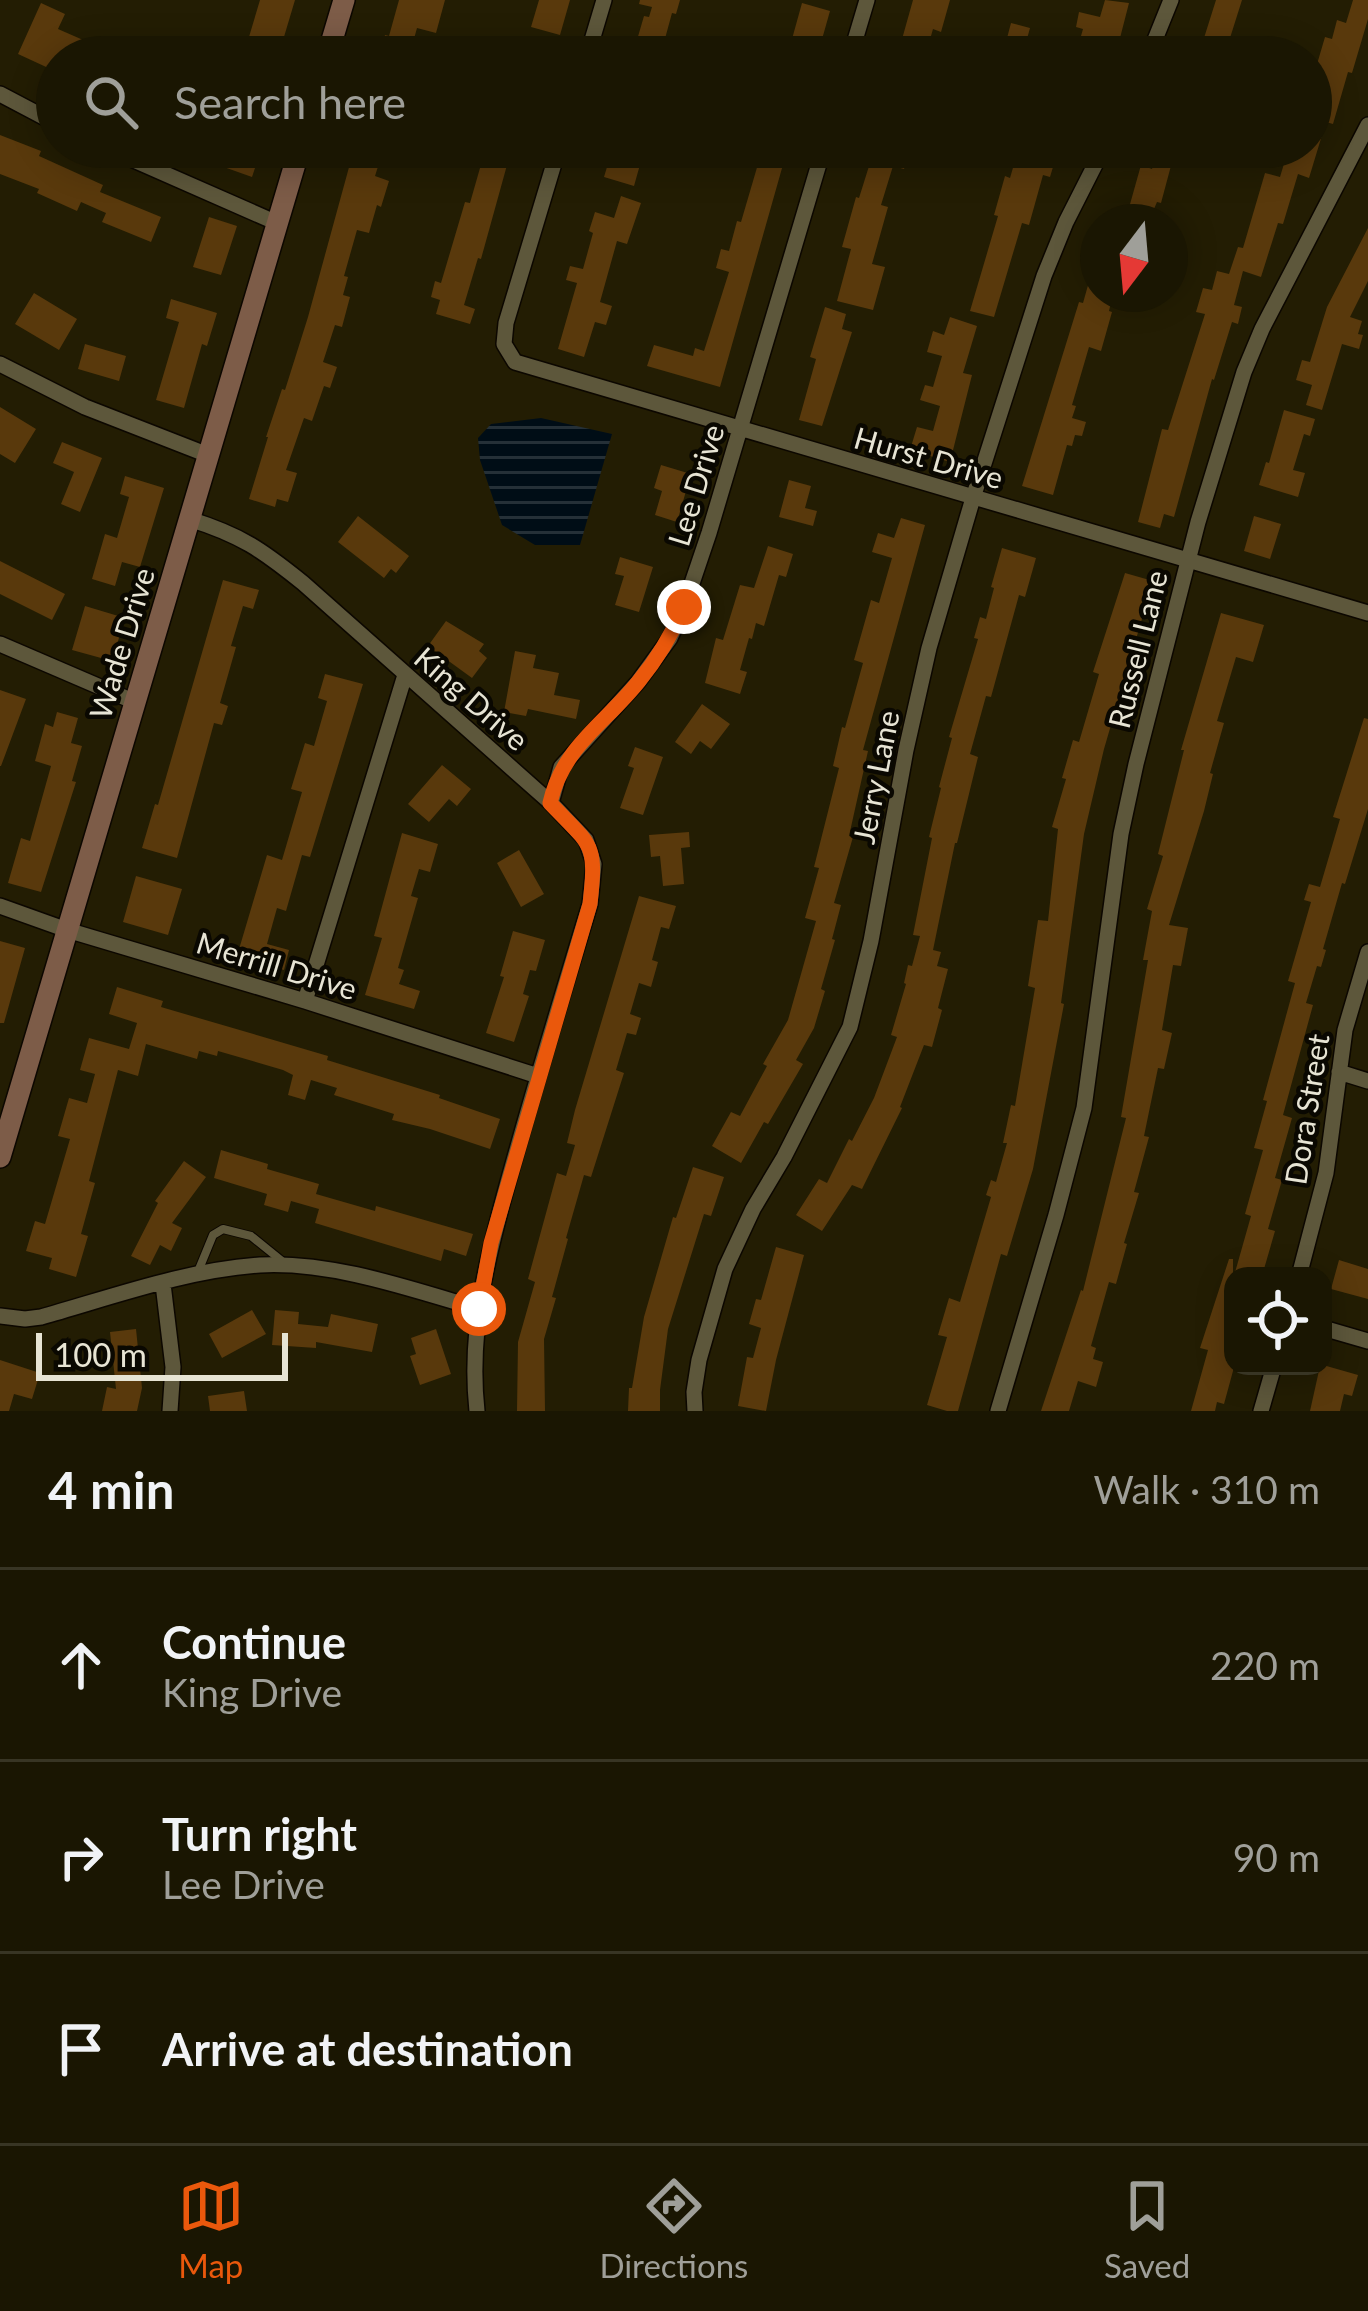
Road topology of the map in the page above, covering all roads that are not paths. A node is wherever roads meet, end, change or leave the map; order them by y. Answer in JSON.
{"nodes":[{"id":1,"x":344,"y":0,"type":"edge"},
{"id":2,"x":604,"y":0,"type":"edge"},
{"id":3,"x":867,"y":0,"type":"edge"},
{"id":4,"x":1171,"y":0,"type":"edge"},
{"id":5,"x":333,"y":36,"type":"edge"},
{"id":6,"x":593,"y":36,"type":"edge"},
{"id":7,"x":856,"y":36,"type":"edge"},
{"id":8,"x":1156,"y":36,"type":"edge"},
{"id":9,"x":0,"y":94,"type":"edge"},
{"id":10,"x":36,"y":113,"type":"edge"},
{"id":11,"x":1368,"y":125,"type":"edge"},
{"id":12,"x":152,"y":168,"type":"edge"},
{"id":13,"x":294,"y":168,"type":"edge"},
{"id":14,"x":554,"y":168,"type":"edge"},
{"id":15,"x":818,"y":168,"type":"edge"},
{"id":16,"x":1093,"y":168,"type":"edge"},
{"id":17,"x":277,"y":223,"type":"junction"},
{"id":18,"x":0,"y":364,"type":"edge"},
{"id":19,"x":741,"y":429,"type":"junction"},
{"id":20,"x":208,"y":455,"type":"junction"},
{"id":21,"x":973,"y":498,"type":"junction"},
{"id":22,"x":189,"y":519,"type":"junction"},
{"id":23,"x":1188,"y":561,"type":"junction"},
{"id":24,"x":1368,"y":613,"type":"edge"},
{"id":25,"x":0,"y":644,"type":"edge"},
{"id":26,"x":404,"y":676,"type":"junction"},
{"id":27,"x":135,"y":702,"type":"junction"},
{"id":28,"x":550,"y":803,"type":"junction"},
{"id":29,"x":0,"y":906,"type":"edge"},
{"id":30,"x":67,"y":930,"type":"junction"},
{"id":31,"x":1368,"y":952,"type":"edge"},
{"id":32,"x":304,"y":1001,"type":"junction"},
{"id":33,"x":1339,"y":1072,"type":"junction"},
{"id":34,"x":538,"y":1076,"type":"junction"},
{"id":35,"x":1368,"y":1081,"type":"edge"},
{"id":36,"x":0,"y":1156,"type":"edge"},
{"id":37,"x":287,"y":1266,"type":"junction"},
{"id":38,"x":1301,"y":1267,"type":"edge"},
{"id":39,"x":196,"y":1276,"type":"junction"},
{"id":40,"x":163,"y":1284,"type":"junction"},
{"id":41,"x":479,"y":1309,"type":"junction"},
{"id":42,"x":0,"y":1316,"type":"edge"},
{"id":43,"x":1332,"y":1330,"type":"edge"},
{"id":44,"x":1368,"y":1340,"type":"edge"},
{"id":45,"x":1271,"y":1375,"type":"edge"},
{"id":46,"x":170,"y":1411,"type":"edge"},
{"id":47,"x":477,"y":1411,"type":"edge"},
{"id":48,"x":694,"y":1411,"type":"edge"},
{"id":49,"x":998,"y":1411,"type":"edge"},
{"id":50,"x":1261,"y":1411,"type":"edge"}],
"edges":[{"from":1,"to":5,"type":"street"},
{"from":2,"to":6,"type":"street"},
{"from":3,"to":7,"type":"street"},
{"from":4,"to":8,"type":"street"},
{"from":9,"to":10,"type":"street"},
{"from":11,"to":23,"type":"street","name":"Russell Lane"},
{"from":12,"to":17,"type":"street"},
{"from":13,"to":17,"type":"street","name":"Wade Drive"},
{"from":14,"to":19,"type":"street","name":"Hurst Drive"},
{"from":15,"to":19,"type":"street","name":"Lee Drive"},
{"from":16,"to":21,"type":"street","name":"Jerry Lane"},
{"from":17,"to":20,"type":"street","name":"Wade Drive"},
{"from":18,"to":20,"type":"street"},
{"from":19,"to":21,"type":"street","name":"Hurst Drive"},
{"from":19,"to":28,"type":"street","name":"Lee Drive"},
{"from":20,"to":22,"type":"street","name":"Wade Drive"},
{"from":21,"to":23,"type":"street","name":"Hurst Drive"},
{"from":21,"to":48,"type":"street","name":"Jerry Lane"},
{"from":22,"to":26,"type":"street","name":"King Drive"},
{"from":22,"to":27,"type":"street","name":"Wade Drive"},
{"from":23,"to":24,"type":"street","name":"Hurst Drive"},
{"from":23,"to":49,"type":"street","name":"Russell Lane"},
{"from":25,"to":27,"type":"street"},
{"from":26,"to":28,"type":"street","name":"King Drive"},
{"from":26,"to":32,"type":"street"},
{"from":27,"to":30,"type":"street","name":"Wade Drive"},
{"from":28,"to":34,"type":"street","name":"King Drive"},
{"from":29,"to":30,"type":"street","name":"Merrill Drive"},
{"from":30,"to":32,"type":"street","name":"Merrill Drive"},
{"from":30,"to":36,"type":"street","name":"Wade Drive"},
{"from":31,"to":33,"type":"street","name":"Dora Street"},
{"from":32,"to":34,"type":"street","name":"Merrill Drive"},
{"from":33,"to":35,"type":"street"},
{"from":33,"to":38,"type":"street","name":"Dora Street"},
{"from":34,"to":41,"type":"street","name":"King Drive"},
{"from":37,"to":39,"type":"street"},
{"from":37,"to":39,"type":"lane"},
{"from":37,"to":41,"type":"street"},
{"from":39,"to":40,"type":"street"},
{"from":40,"to":42,"type":"street"},
{"from":40,"to":46,"type":"street"},
{"from":41,"to":47,"type":"street","name":"King Drive"},
{"from":43,"to":44,"type":"street"},
{"from":45,"to":50,"type":"street"}]}
